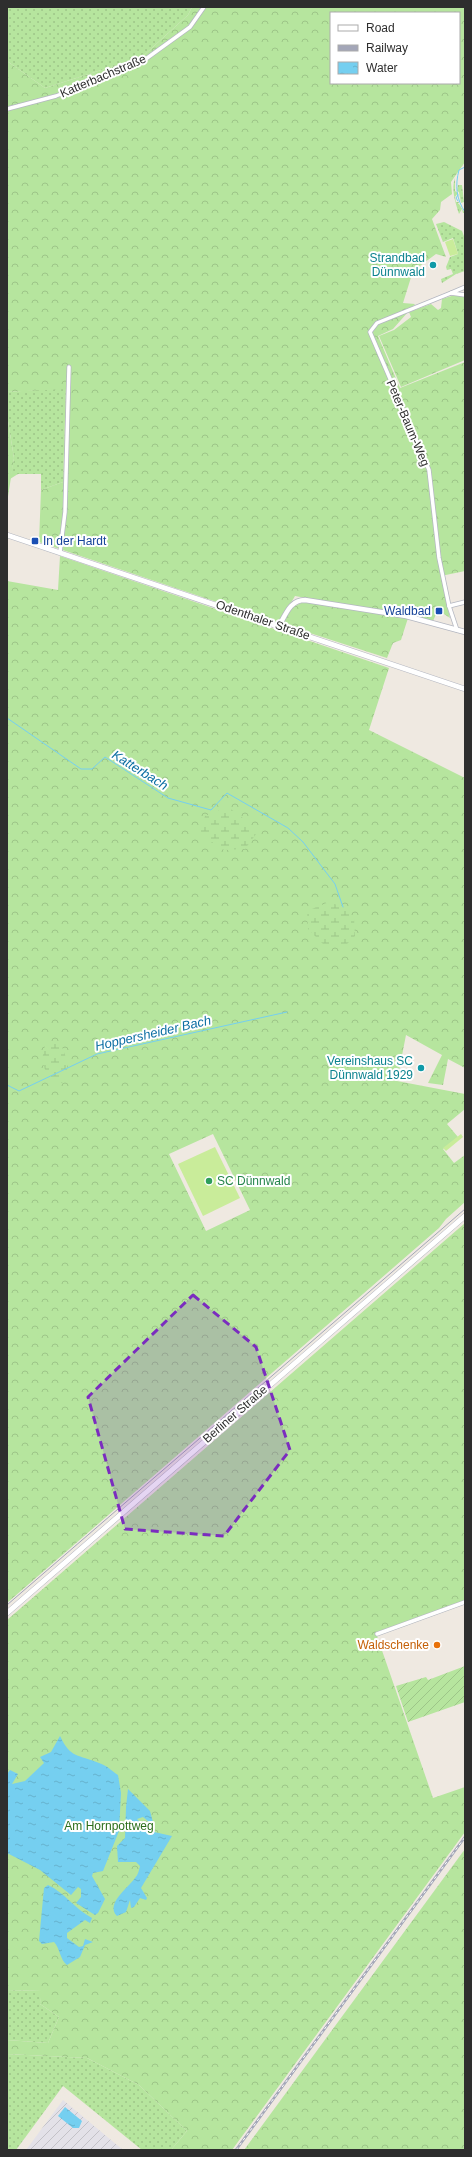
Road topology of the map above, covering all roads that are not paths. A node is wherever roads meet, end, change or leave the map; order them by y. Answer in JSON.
{"nodes":[{"id":1,"x":204,"y":7,"type":"edge"},
{"id":2,"x":7,"y":109,"type":"edge"},
{"id":3,"x":465,"y":287,"type":"edge"},
{"id":4,"x":451,"y":293,"type":"junction"},
{"id":5,"x":465,"y":295,"type":"edge"},
{"id":6,"x":69,"y":367,"type":"dead end"},
{"id":7,"x":7,"y":535,"type":"edge"},
{"id":8,"x":60,"y":552,"type":"junction"},
{"id":9,"x":465,"y":602,"type":"edge"},
{"id":10,"x":449,"y":606,"type":"junction"},
{"id":11,"x":279,"y":626,"type":"junction"},
{"id":12,"x":458,"y":630,"type":"junction"},
{"id":13,"x":465,"y":632,"type":"edge"},
{"id":14,"x":465,"y":689,"type":"edge"},
{"id":15,"x":465,"y":1216,"type":"edge"},
{"id":16,"x":465,"y":1602,"type":"edge"},
{"id":17,"x":7,"y":1613,"type":"edge"},
{"id":18,"x":377,"y":1634,"type":"dead end"}],
"edges":[{"from":1,"to":2,"type":"street","name":"Katterbachstraße"},
{"from":3,"to":4,"type":"street","name":"Peter-Baum-Weg"},
{"from":4,"to":5,"type":"street"},
{"from":4,"to":10,"type":"street","name":"Peter-Baum-Weg"},
{"from":6,"to":8,"type":"street"},
{"from":7,"to":8,"type":"main road","name":"Odenthaler Straße"},
{"from":8,"to":11,"type":"main road","name":"Odenthaler Straße"},
{"from":9,"to":10,"type":"street"},
{"from":10,"to":12,"type":"street","name":"Peter-Baum-Weg"},
{"from":11,"to":12,"type":"street"},
{"from":11,"to":14,"type":"main road","name":"Odenthaler Straße"},
{"from":12,"to":13,"type":"street"},
{"from":15,"to":17,"type":"main road","name":"Berliner Straße"},
{"from":16,"to":18,"type":"street"}]}
